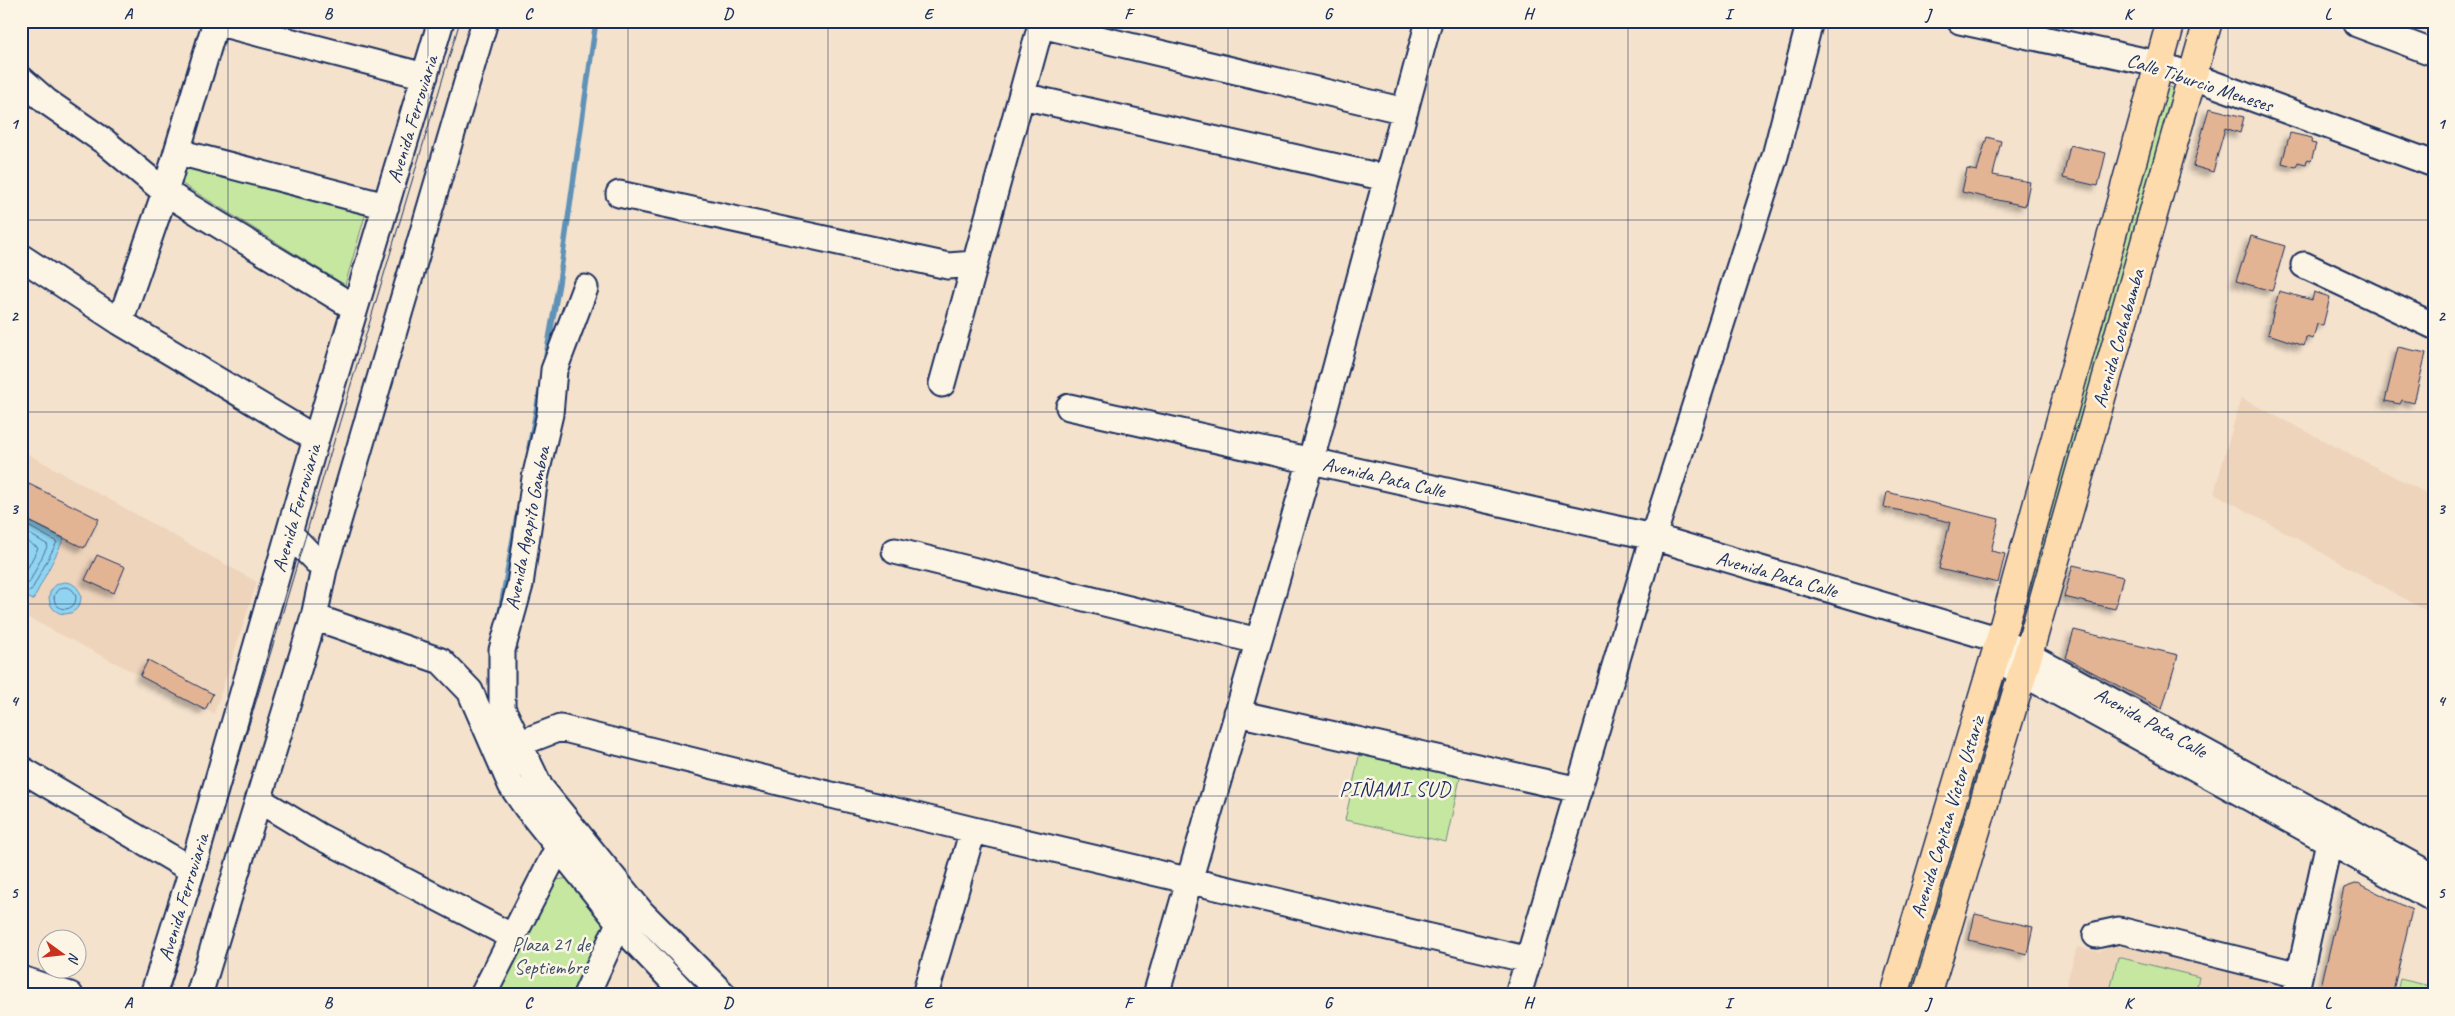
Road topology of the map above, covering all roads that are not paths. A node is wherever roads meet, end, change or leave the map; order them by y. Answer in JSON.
{"nodes":[{"id":1,"x":441,"y":21,"type":"edge"},
{"id":2,"x":484,"y":21,"type":"edge"},
{"id":3,"x":1429,"y":21,"type":"edge"},
{"id":4,"x":1810,"y":21,"type":"edge"},
{"id":5,"x":1960,"y":21,"type":"edge"},
{"id":6,"x":2171,"y":21,"type":"edge"},
{"id":7,"x":2208,"y":21,"type":"edge"},
{"id":8,"x":216,"y":22,"type":"edge"},
{"id":9,"x":1041,"y":23,"type":"edge"},
{"id":10,"x":2358,"y":23,"type":"edge"},
{"id":11,"x":2434,"y":53,"type":"edge"},
{"id":12,"x":2158,"y":64,"type":"junction"},
{"id":13,"x":425,"y":76,"type":"junction"},
{"id":14,"x":2192,"y":76,"type":"junction"},
{"id":15,"x":21,"y":79,"type":"edge"},
{"id":16,"x":1022,"y":96,"type":"junction"},
{"id":17,"x":1405,"y":111,"type":"junction"},
{"id":18,"x":178,"y":152,"type":"junction"},
{"id":19,"x":2434,"y":164,"type":"edge"},
{"id":20,"x":1386,"y":178,"type":"junction"},
{"id":21,"x":166,"y":192,"type":"junction"},
{"id":22,"x":619,"y":194,"type":"dead end"},
{"id":23,"x":386,"y":206,"type":"junction"},
{"id":24,"x":21,"y":257,"type":"edge"},
{"id":25,"x":975,"y":264,"type":"junction"},
{"id":26,"x":2304,"y":265,"type":"dead end"},
{"id":27,"x":585,"y":288,"type":"dead end"},
{"id":28,"x":355,"y":308,"type":"junction"},
{"id":29,"x":120,"y":322,"type":"junction"},
{"id":30,"x":2434,"y":326,"type":"edge"},
{"id":31,"x":942,"y":384,"type":"dead end"},
{"id":32,"x":1069,"y":406,"type":"dead end"},
{"id":33,"x":316,"y":438,"type":"junction"},
{"id":34,"x":1311,"y":460,"type":"junction"},
{"id":35,"x":289,"y":533,"type":"junction"},
{"id":36,"x":1653,"y":537,"type":"junction"},
{"id":37,"x":895,"y":551,"type":"dead end"},
{"id":38,"x":324,"y":569,"type":"junction"},
{"id":39,"x":314,"y":617,"type":"junction"},
{"id":40,"x":1258,"y":641,"type":"junction"},
{"id":41,"x":1997,"y":649,"type":"junction"},
{"id":42,"x":2025,"y":664,"type":"junction"},
{"id":43,"x":1237,"y":713,"type":"junction"},
{"id":44,"x":518,"y":744,"type":"junction"},
{"id":45,"x":21,"y":769,"type":"edge"},
{"id":46,"x":1579,"y":790,"type":"junction"},
{"id":47,"x":259,"y":800,"type":"junction"},
{"id":48,"x":973,"y":830,"type":"junction"},
{"id":49,"x":2329,"y":842,"type":"junction"},
{"id":50,"x":559,"y":846,"type":"junction"},
{"id":51,"x":192,"y":870,"type":"junction"},
{"id":52,"x":2434,"y":877,"type":"edge"},
{"id":53,"x":1190,"y":879,"type":"junction"},
{"id":54,"x":2434,"y":899,"type":"edge"},
{"id":55,"x":620,"y":921,"type":"junction"},
{"id":56,"x":2096,"y":935,"type":"dead end"},
{"id":57,"x":513,"y":937,"type":"junction"},
{"id":58,"x":1529,"y":960,"type":"junction"},
{"id":59,"x":21,"y":979,"type":"edge"},
{"id":60,"x":2297,"y":985,"type":"edge"},
{"id":61,"x":70,"y":995,"type":"edge"},
{"id":62,"x":154,"y":995,"type":"edge"},
{"id":63,"x":199,"y":995,"type":"edge"},
{"id":64,"x":483,"y":995,"type":"edge"},
{"id":65,"x":586,"y":995,"type":"edge"},
{"id":66,"x":686,"y":995,"type":"edge"},
{"id":67,"x":724,"y":995,"type":"edge"},
{"id":68,"x":925,"y":995,"type":"edge"},
{"id":69,"x":1156,"y":995,"type":"edge"},
{"id":70,"x":1518,"y":995,"type":"edge"},
{"id":71,"x":1894,"y":995,"type":"edge"},
{"id":72,"x":1927,"y":995,"type":"edge"}],
"edges":[{"from":1,"to":13,"type":"street","name":"Avenida Ferroviaria"},
{"from":2,"to":38,"type":"street","name":"Avenida Ferroviaria"},
{"from":3,"to":17,"type":"street"},
{"from":4,"to":36,"type":"street"},
{"from":5,"to":12,"type":"street","name":"Calle Tiburcio Meneses"},
{"from":6,"to":12,"type":"main road","name":"Avenida Cochabamba"},
{"from":7,"to":14,"type":"main road","name":"Avenida Cochabamba"},
{"from":8,"to":13,"type":"street"},
{"from":8,"to":18,"type":"street"},
{"from":9,"to":16,"type":"street"},
{"from":9,"to":17,"type":"street"},
{"from":10,"to":11,"type":"street"},
{"from":12,"to":14,"type":"street","name":"Calle Tiburcio Meneses"},
{"from":12,"to":41,"type":"main road","name":"Avenida Cochabamba"},
{"from":13,"to":23,"type":"street","name":"Avenida Ferroviaria"},
{"from":14,"to":19,"type":"street","name":"Calle Tiburcio Meneses"},
{"from":14,"to":42,"type":"main road","name":"Avenida Cochabamba"},
{"from":15,"to":21,"type":"street"},
{"from":16,"to":20,"type":"street"},
{"from":16,"to":25,"type":"street"},
{"from":17,"to":20,"type":"street"},
{"from":18,"to":21,"type":"street"},
{"from":18,"to":23,"type":"street"},
{"from":20,"to":34,"type":"street"},
{"from":21,"to":28,"type":"street"},
{"from":21,"to":29,"type":"street"},
{"from":22,"to":25,"type":"street"},
{"from":23,"to":28,"type":"street","name":"Avenida Ferroviaria"},
{"from":24,"to":29,"type":"street"},
{"from":25,"to":31,"type":"street"},
{"from":26,"to":30,"type":"street"},
{"from":27,"to":44,"type":"street","name":"Avenida Agapito Gamboa"},
{"from":28,"to":33,"type":"street","name":"Avenida Ferroviaria"},
{"from":29,"to":33,"type":"street"},
{"from":32,"to":34,"type":"street","name":"Avenida Pata Calle"},
{"from":33,"to":35,"type":"street","name":"Avenida Ferroviaria"},
{"from":34,"to":36,"type":"street","name":"Avenida Pata Calle"},
{"from":34,"to":40,"type":"street"},
{"from":35,"to":38,"type":"street"},
{"from":35,"to":51,"type":"street","name":"Avenida Ferroviaria"},
{"from":36,"to":41,"type":"street","name":"Avenida Pata Calle"},
{"from":36,"to":46,"type":"street"},
{"from":37,"to":40,"type":"street"},
{"from":38,"to":39,"type":"street","name":"Avenida Ferroviaria"},
{"from":39,"to":47,"type":"street","name":"Avenida Ferroviaria"},
{"from":39,"to":50,"type":"street"},
{"from":40,"to":43,"type":"street"},
{"from":41,"to":42,"type":"street","name":"Avenida Pata Calle"},
{"from":41,"to":71,"type":"main road","name":"Avenida Capitan Víctor Ustariz"},
{"from":42,"to":49,"type":"street","name":"Avenida Pata Calle"},
{"from":42,"to":52,"type":"street","name":"Avenida Pata Calle"},
{"from":42,"to":72,"type":"main road","name":"Avenida Capitan Víctor Ustariz"},
{"from":43,"to":46,"type":"street"},
{"from":43,"to":53,"type":"street"},
{"from":44,"to":48,"type":"street"},
{"from":44,"to":67,"type":"street","name":"Avenida Agapito Gamboa"},
{"from":45,"to":51,"type":"street"},
{"from":46,"to":58,"type":"street"},
{"from":47,"to":57,"type":"street"},
{"from":47,"to":63,"type":"street","name":"Avenida Ferroviaria"},
{"from":48,"to":53,"type":"street"},
{"from":48,"to":68,"type":"street"},
{"from":49,"to":54,"type":"street","name":"Avenida Pata Calle"},
{"from":49,"to":60,"type":"street"},
{"from":50,"to":55,"type":"street"},
{"from":50,"to":57,"type":"street"},
{"from":51,"to":62,"type":"street","name":"Avenida Ferroviaria"},
{"from":53,"to":58,"type":"street"},
{"from":53,"to":69,"type":"street"},
{"from":55,"to":65,"type":"street"},
{"from":55,"to":66,"type":"street"},
{"from":56,"to":60,"type":"street"},
{"from":57,"to":64,"type":"street"},
{"from":58,"to":70,"type":"street"},
{"from":59,"to":61,"type":"street"}]}
